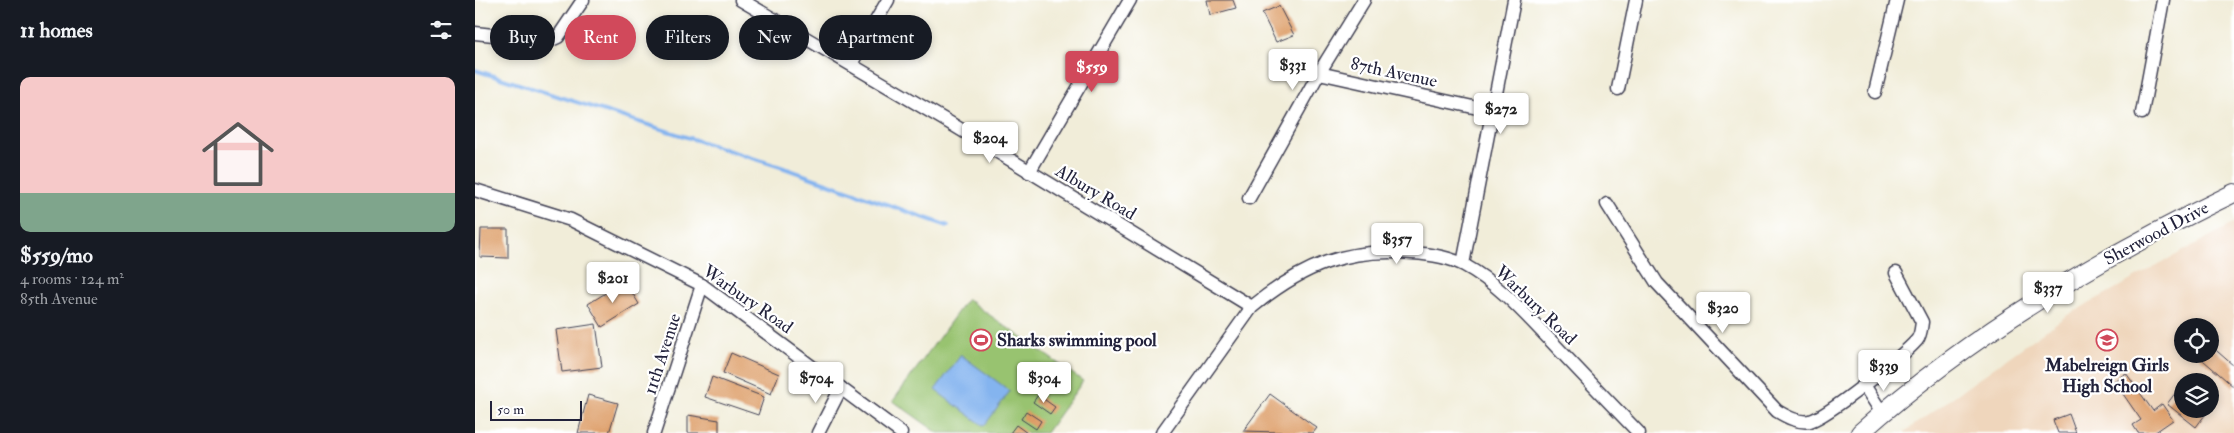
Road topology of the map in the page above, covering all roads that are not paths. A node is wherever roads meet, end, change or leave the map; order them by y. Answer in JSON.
{"nodes":[{"id":1,"x":583,"y":0,"type":"edge"},
{"id":2,"x":741,"y":0,"type":"edge"},
{"id":3,"x":888,"y":0,"type":"edge"},
{"id":4,"x":1130,"y":0,"type":"edge"},
{"id":5,"x":1364,"y":0,"type":"edge"},
{"id":6,"x":1513,"y":0,"type":"edge"},
{"id":7,"x":1636,"y":0,"type":"edge"},
{"id":8,"x":1897,"y":0,"type":"edge"},
{"id":9,"x":2163,"y":0,"type":"edge"},
{"id":10,"x":475,"y":33,"type":"edge"},
{"id":11,"x":851,"y":64,"type":"junction"},
{"id":12,"x":1319,"y":73,"type":"junction"},
{"id":13,"x":1618,"y":89,"type":"dead end"},
{"id":14,"x":1875,"y":92,"type":"dead end"},
{"id":15,"x":1491,"y":111,"type":"junction"},
{"id":16,"x":2142,"y":113,"type":"dead end"},
{"id":17,"x":1029,"y":172,"type":"junction"},
{"id":18,"x":475,"y":190,"type":"edge"},
{"id":19,"x":2234,"y":192,"type":"edge"},
{"id":20,"x":1249,"y":198,"type":"dead end"},
{"id":21,"x":1607,"y":204,"type":"dead end"},
{"id":22,"x":1463,"y":264,"type":"junction"},
{"id":23,"x":1896,"y":273,"type":"dead end"},
{"id":24,"x":702,"y":285,"type":"junction"},
{"id":25,"x":1252,"y":307,"type":"junction"},
{"id":26,"x":1864,"y":385,"type":"junction"},
{"id":27,"x":841,"y":388,"type":"junction"},
{"id":28,"x":1882,"y":413,"type":"junction"},
{"id":29,"x":654,"y":433,"type":"edge"},
{"id":30,"x":818,"y":433,"type":"edge"},
{"id":31,"x":901,"y":433,"type":"edge"},
{"id":32,"x":1162,"y":433,"type":"edge"},
{"id":33,"x":1639,"y":433,"type":"edge"},
{"id":34,"x":1860,"y":433,"type":"edge"}],
"edges":[{"from":1,"to":10,"type":"street"},
{"from":2,"to":11,"type":"street","name":"Albury Road"},
{"from":3,"to":11,"type":"street"},
{"from":4,"to":17,"type":"street"},
{"from":5,"to":12,"type":"street"},
{"from":6,"to":15,"type":"street"},
{"from":7,"to":13,"type":"street"},
{"from":8,"to":14,"type":"street"},
{"from":9,"to":16,"type":"street"},
{"from":11,"to":17,"type":"street","name":"Albury Road"},
{"from":12,"to":15,"type":"street","name":"87th Avenue"},
{"from":12,"to":20,"type":"street"},
{"from":15,"to":22,"type":"street"},
{"from":17,"to":25,"type":"street","name":"Albury Road"},
{"from":18,"to":24,"type":"street","name":"Warbury Road"},
{"from":19,"to":28,"type":"street","name":"Sherwood Drive"},
{"from":21,"to":26,"type":"street"},
{"from":22,"to":25,"type":"street","name":"Warbury Road"},
{"from":22,"to":33,"type":"street","name":"Warbury Road"},
{"from":23,"to":26,"type":"street"},
{"from":24,"to":27,"type":"street","name":"Warbury Road"},
{"from":24,"to":29,"type":"street","name":"11th Avenue"},
{"from":25,"to":32,"type":"street","name":"Warbury Road"},
{"from":26,"to":28,"type":"street"},
{"from":27,"to":30,"type":"street"},
{"from":27,"to":31,"type":"street","name":"Warbury Road"},
{"from":28,"to":34,"type":"street","name":"Sherwood Drive"}]}
